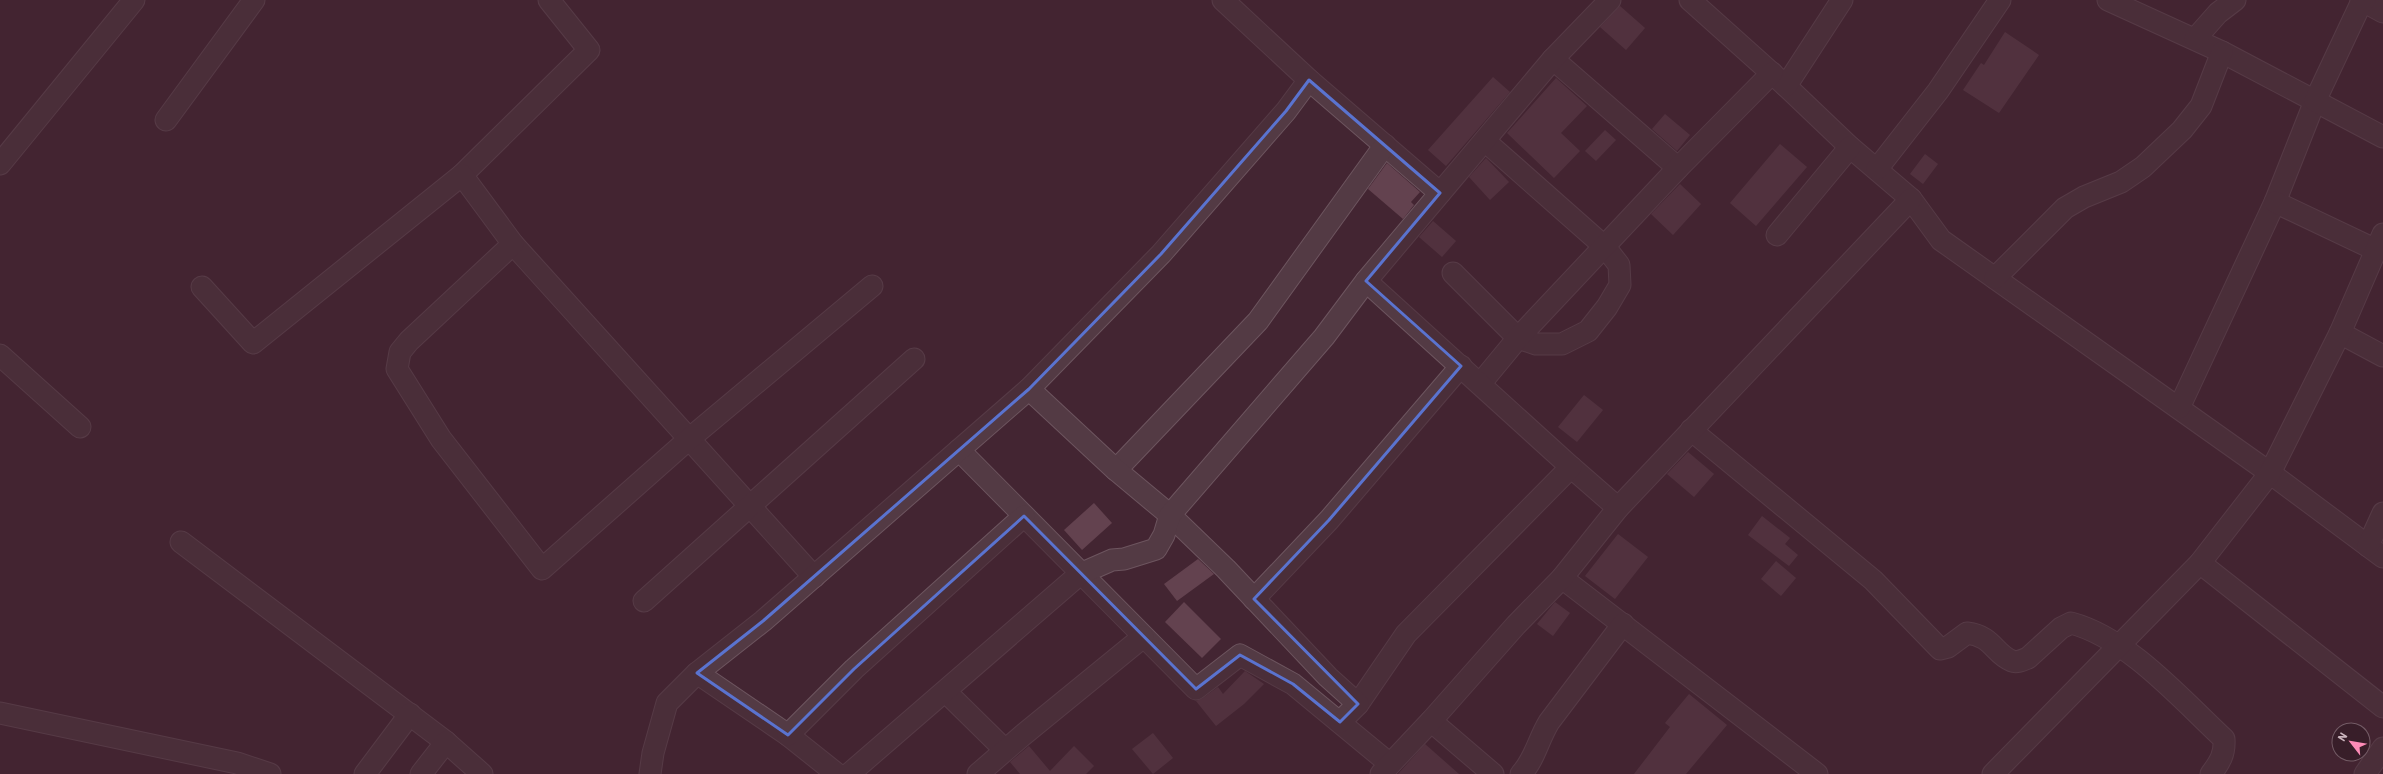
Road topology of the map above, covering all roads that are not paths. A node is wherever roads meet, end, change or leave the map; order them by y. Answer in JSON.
{"nodes":[{"id":1,"x":134,"y":0,"type":"edge"},
{"id":2,"x":254,"y":0,"type":"edge"},
{"id":3,"x":549,"y":0,"type":"edge"},
{"id":4,"x":1223,"y":0,"type":"edge"},
{"id":5,"x":1610,"y":0,"type":"edge"},
{"id":6,"x":1690,"y":0,"type":"edge"},
{"id":7,"x":1842,"y":0,"type":"edge"},
{"id":8,"x":2000,"y":0,"type":"edge"},
{"id":9,"x":2108,"y":0,"type":"edge"},
{"id":10,"x":2236,"y":0,"type":"edge"},
{"id":11,"x":2362,"y":0,"type":"edge"},
{"id":12,"x":2383,"y":12,"type":"edge"},
{"id":13,"x":2195,"y":39,"type":"junction"},
{"id":14,"x":2222,"y":52,"type":"junction"},
{"id":15,"x":1553,"y":59,"type":"junction"},
{"id":16,"x":1309,"y":80,"type":"junction"},
{"id":17,"x":1779,"y":80,"type":"junction"},
{"id":18,"x":2315,"y":101,"type":"junction"},
{"id":19,"x":166,"y":120,"type":"dead end"},
{"id":20,"x":2383,"y":137,"type":"edge"},
{"id":21,"x":1485,"y":141,"type":"junction"},
{"id":22,"x":1385,"y":145,"type":"junction"},
{"id":23,"x":1850,"y":147,"type":"junction"},
{"id":24,"x":0,"y":164,"type":"edge"},
{"id":25,"x":1678,"y":168,"type":"junction"},
{"id":26,"x":1877,"y":168,"type":"junction"},
{"id":27,"x":462,"y":175,"type":"junction"},
{"id":28,"x":1440,"y":193,"type":"junction"},
{"id":29,"x":1911,"y":199,"type":"junction"},
{"id":30,"x":2275,"y":202,"type":"junction"},
{"id":31,"x":1777,"y":235,"type":"dead end"},
{"id":32,"x":2379,"y":242,"type":"edge"},
{"id":33,"x":513,"y":244,"type":"junction"},
{"id":34,"x":1605,"y":247,"type":"junction"},
{"id":35,"x":1453,"y":273,"type":"dead end"},
{"id":36,"x":1995,"y":278,"type":"junction"},
{"id":37,"x":1366,"y":281,"type":"junction"},
{"id":38,"x":872,"y":286,"type":"dead end"},
{"id":39,"x":202,"y":287,"type":"dead end"},
{"id":40,"x":2340,"y":333,"type":"junction"},
{"id":41,"x":1518,"y":338,"type":"junction"},
{"id":42,"x":0,"y":355,"type":"edge"},
{"id":43,"x":2383,"y":356,"type":"edge"},
{"id":44,"x":914,"y":359,"type":"dead end"},
{"id":45,"x":1461,"y":366,"type":"junction"},
{"id":46,"x":1480,"y":384,"type":"junction"},
{"id":47,"x":1029,"y":389,"type":"junction"},
{"id":48,"x":2179,"y":408,"type":"junction"},
{"id":49,"x":80,"y":427,"type":"dead end"},
{"id":50,"x":1691,"y":430,"type":"junction"},
{"id":51,"x":689,"y":438,"type":"junction"},
{"id":52,"x":959,"y":450,"type":"junction"},
{"id":53,"x":1571,"y":467,"type":"junction"},
{"id":54,"x":1116,"y":470,"type":"junction"},
{"id":55,"x":2270,"y":473,"type":"junction"},
{"id":56,"x":750,"y":505,"type":"junction"},
{"id":57,"x":1618,"y":508,"type":"junction"},
{"id":58,"x":2383,"y":513,"type":"edge"},
{"id":59,"x":1170,"y":515,"type":"junction"},
{"id":60,"x":1024,"y":516,"type":"junction"},
{"id":61,"x":181,"y":542,"type":"dead end"},
{"id":62,"x":2376,"y":552,"type":"edge"},
{"id":63,"x":2200,"y":563,"type":"junction"},
{"id":64,"x":1080,"y":574,"type":"junction"},
{"id":65,"x":814,"y":577,"type":"junction"},
{"id":66,"x":1562,"y":578,"type":"junction"},
{"id":67,"x":1254,"y":599,"type":"junction"},
{"id":68,"x":644,"y":601,"type":"dead end"},
{"id":69,"x":1623,"y":624,"type":"junction"},
{"id":70,"x":1143,"y":637,"type":"junction"},
{"id":71,"x":2120,"y":645,"type":"junction"},
{"id":72,"x":697,"y":673,"type":"junction"},
{"id":73,"x":946,"y":692,"type":"junction"},
{"id":74,"x":1358,"y":704,"type":"junction"},
{"id":75,"x":2383,"y":707,"type":"edge"},
{"id":76,"x":0,"y":713,"type":"edge"},
{"id":77,"x":410,"y":714,"type":"junction"},
{"id":78,"x":1431,"y":721,"type":"junction"},
{"id":79,"x":1340,"y":722,"type":"junction"},
{"id":80,"x":788,"y":735,"type":"junction"},
{"id":81,"x":446,"y":742,"type":"junction"},
{"id":82,"x":2383,"y":748,"type":"edge"},
{"id":83,"x":1004,"y":750,"type":"junction"},
{"id":84,"x":1386,"y":769,"type":"edge"},
{"id":85,"x":2003,"y":771,"type":"edge"},
{"id":86,"x":270,"y":774,"type":"edge"},
{"id":87,"x":365,"y":774,"type":"edge"},
{"id":88,"x":421,"y":774,"type":"edge"},
{"id":89,"x":482,"y":774,"type":"edge"},
{"id":90,"x":650,"y":774,"type":"edge"},
{"id":91,"x":837,"y":774,"type":"edge"},
{"id":92,"x":849,"y":774,"type":"edge"},
{"id":93,"x":978,"y":774,"type":"edge"},
{"id":94,"x":1493,"y":774,"type":"edge"},
{"id":95,"x":1521,"y":774,"type":"edge"},
{"id":96,"x":1817,"y":774,"type":"edge"},
{"id":97,"x":2210,"y":774,"type":"edge"},
{"id":98,"x":2365,"y":774,"type":"edge"}],
"edges":[{"from":1,"to":24,"type":"street"},
{"from":2,"to":19,"type":"street"},
{"from":3,"to":27,"type":"street"},
{"from":4,"to":16,"type":"street"},
{"from":5,"to":15,"type":"street"},
{"from":6,"to":17,"type":"street"},
{"from":7,"to":17,"type":"street"},
{"from":8,"to":26,"type":"street"},
{"from":9,"to":13,"type":"street"},
{"from":10,"to":13,"type":"street"},
{"from":11,"to":12,"type":"street"},
{"from":11,"to":18,"type":"street"},
{"from":13,"to":14,"type":"street"},
{"from":14,"to":18,"type":"street"},
{"from":14,"to":36,"type":"street"},
{"from":15,"to":21,"type":"street"},
{"from":15,"to":25,"type":"street"},
{"from":16,"to":22,"type":"street"},
{"from":16,"to":47,"type":"street"},
{"from":17,"to":23,"type":"street"},
{"from":17,"to":25,"type":"street"},
{"from":18,"to":20,"type":"street"},
{"from":18,"to":30,"type":"street"},
{"from":21,"to":28,"type":"street"},
{"from":21,"to":34,"type":"street"},
{"from":22,"to":28,"type":"street"},
{"from":22,"to":54,"type":"street"},
{"from":23,"to":26,"type":"street"},
{"from":23,"to":31,"type":"street"},
{"from":25,"to":34,"type":"street"},
{"from":26,"to":29,"type":"street"},
{"from":27,"to":33,"type":"street"},
{"from":27,"to":39,"type":"street"},
{"from":28,"to":37,"type":"street"},
{"from":29,"to":36,"type":"street"},
{"from":29,"to":50,"type":"street"},
{"from":30,"to":32,"type":"street"},
{"from":30,"to":48,"type":"street"},
{"from":32,"to":40,"type":"street"},
{"from":33,"to":51,"type":"street"},
{"from":33,"to":51,"type":"street"},
{"from":34,"to":41,"type":"street"},
{"from":34,"to":41,"type":"street"},
{"from":35,"to":41,"type":"street"},
{"from":36,"to":48,"type":"street"},
{"from":37,"to":45,"type":"street"},
{"from":37,"to":59,"type":"street"},
{"from":38,"to":51,"type":"street"},
{"from":40,"to":43,"type":"street"},
{"from":40,"to":55,"type":"street"},
{"from":41,"to":46,"type":"street"},
{"from":42,"to":49,"type":"street"},
{"from":44,"to":56,"type":"street"},
{"from":45,"to":46,"type":"street"},
{"from":45,"to":67,"type":"street"},
{"from":46,"to":53,"type":"street"},
{"from":47,"to":52,"type":"street"},
{"from":47,"to":54,"type":"street"},
{"from":48,"to":55,"type":"street"},
{"from":50,"to":57,"type":"street"},
{"from":50,"to":71,"type":"street"},
{"from":51,"to":56,"type":"street"},
{"from":52,"to":60,"type":"street"},
{"from":52,"to":65,"type":"street"},
{"from":53,"to":57,"type":"street"},
{"from":53,"to":74,"type":"street"},
{"from":54,"to":59,"type":"street"},
{"from":55,"to":62,"type":"street"},
{"from":55,"to":63,"type":"street"},
{"from":56,"to":65,"type":"street"},
{"from":56,"to":68,"type":"street"},
{"from":57,"to":66,"type":"street"},
{"from":58,"to":62,"type":"street"},
{"from":59,"to":64,"type":"street"},
{"from":59,"to":67,"type":"street"},
{"from":60,"to":64,"type":"street"},
{"from":60,"to":80,"type":"street"},
{"from":61,"to":77,"type":"street"},
{"from":63,"to":71,"type":"street"},
{"from":63,"to":75,"type":"street"},
{"from":64,"to":70,"type":"street"},
{"from":64,"to":73,"type":"street"},
{"from":65,"to":72,"type":"street"},
{"from":66,"to":69,"type":"street"},
{"from":66,"to":78,"type":"street"},
{"from":67,"to":74,"type":"street"},
{"from":69,"to":95,"type":"street"},
{"from":69,"to":96,"type":"street"},
{"from":70,"to":79,"type":"street"},
{"from":70,"to":83,"type":"street"},
{"from":71,"to":85,"type":"street"},
{"from":71,"to":97,"type":"street"},
{"from":72,"to":80,"type":"street"},
{"from":72,"to":90,"type":"street"},
{"from":73,"to":83,"type":"street"},
{"from":73,"to":92,"type":"street"},
{"from":74,"to":79,"type":"street"},
{"from":76,"to":86,"type":"street"},
{"from":77,"to":81,"type":"street"},
{"from":77,"to":87,"type":"street"},
{"from":78,"to":84,"type":"street"},
{"from":78,"to":94,"type":"street"},
{"from":79,"to":84,"type":"street"},
{"from":80,"to":91,"type":"street"},
{"from":81,"to":88,"type":"street"},
{"from":81,"to":89,"type":"street"},
{"from":82,"to":98,"type":"street"},
{"from":83,"to":93,"type":"street"}]}
